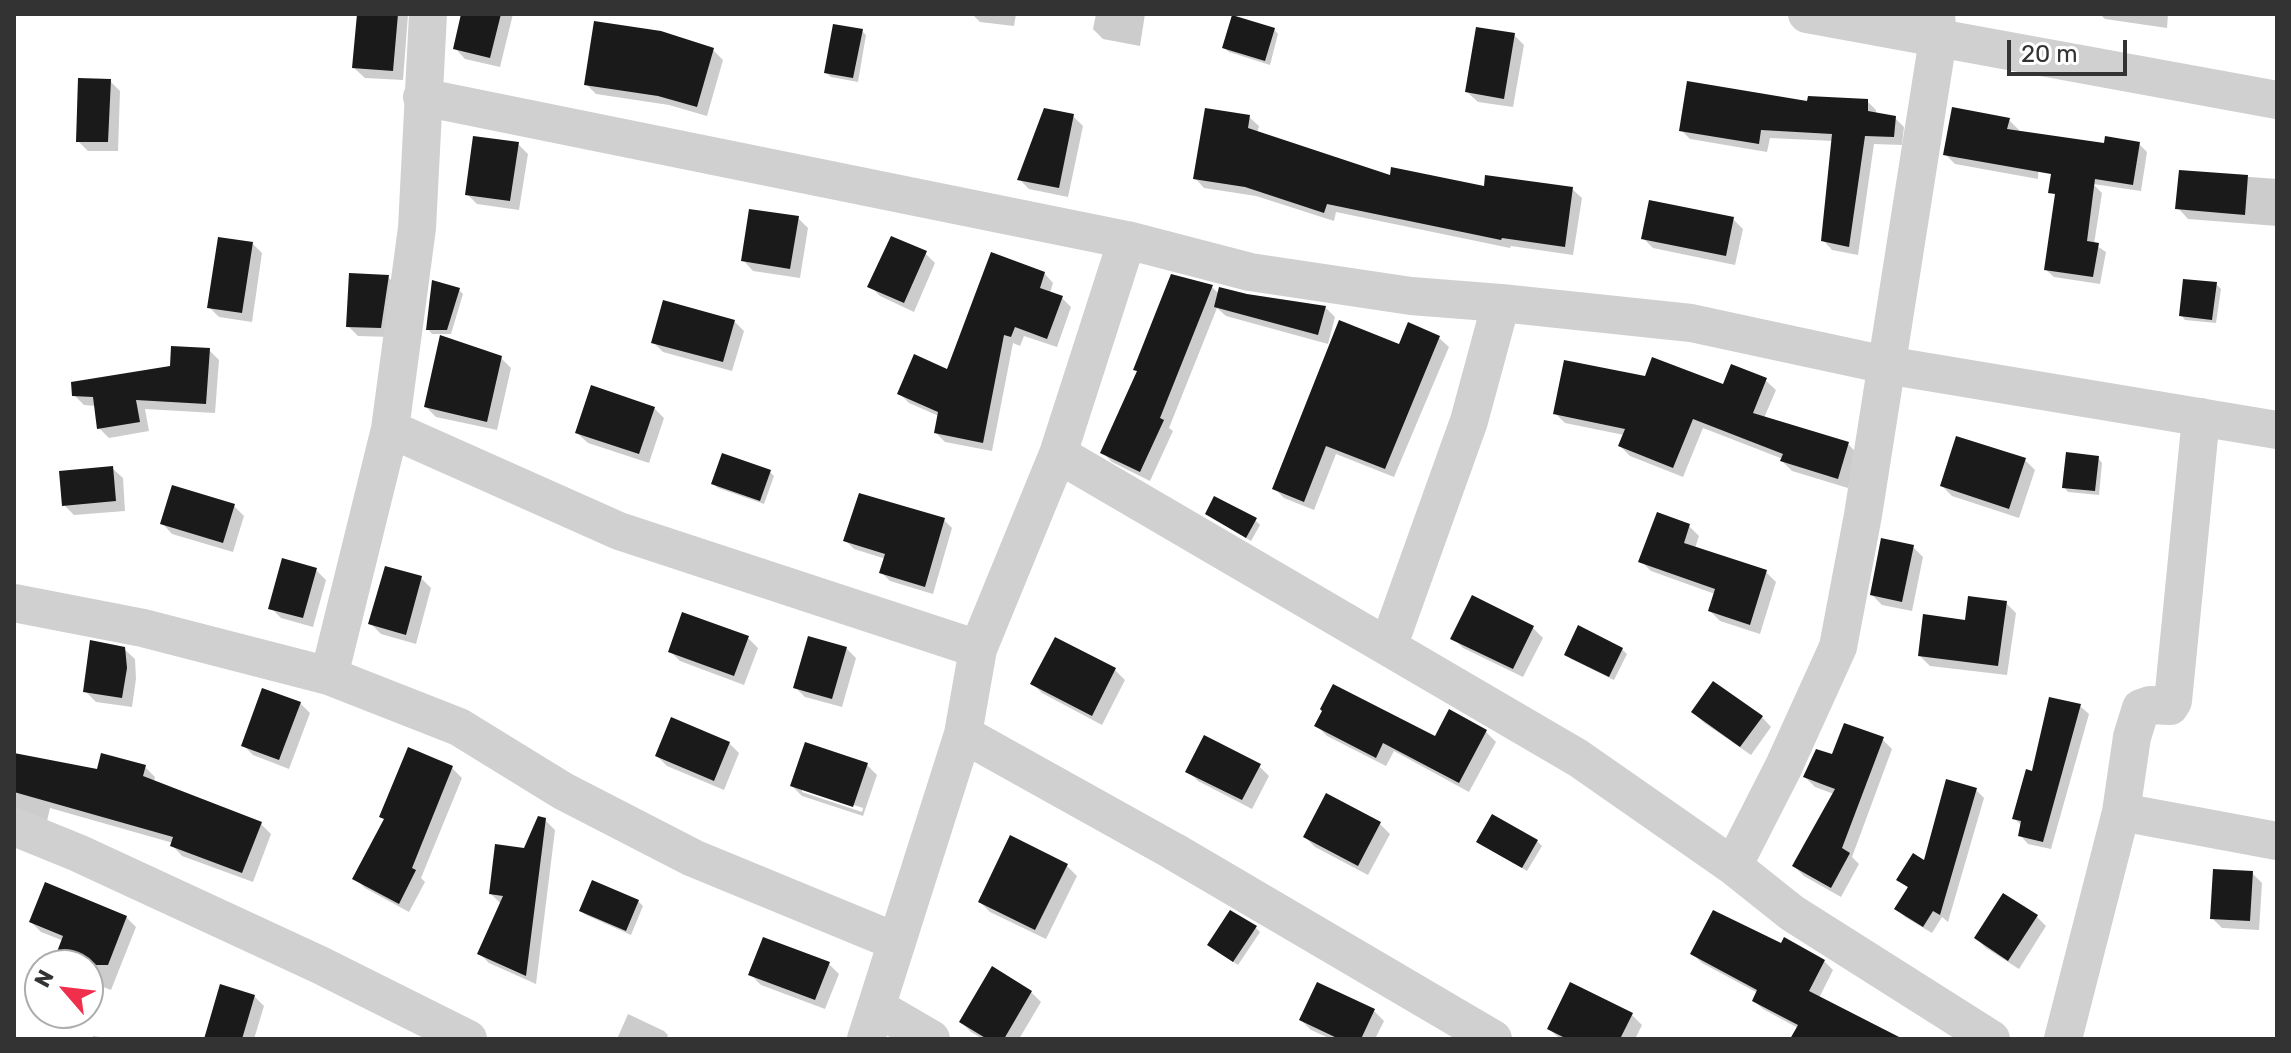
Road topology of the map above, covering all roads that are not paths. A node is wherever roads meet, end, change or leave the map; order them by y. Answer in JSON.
{"nodes":[{"id":1,"x":428,"y":14,"type":"edge"},
{"id":2,"x":1807,"y":14,"type":"edge"},
{"id":3,"x":1937,"y":26,"type":"edge"},
{"id":4,"x":422,"y":97,"type":"junction"},
{"id":5,"x":2277,"y":100,"type":"edge"},
{"id":6,"x":1127,"y":240,"type":"junction"},
{"id":7,"x":1501,"y":303,"type":"junction"},
{"id":8,"x":1886,"y":365,"type":"junction"},
{"id":9,"x":2201,"y":417,"type":"junction"},
{"id":10,"x":390,"y":429,"type":"junction"},
{"id":11,"x":2277,"y":430,"type":"edge"},
{"id":12,"x":1058,"y":454,"type":"junction"},
{"id":13,"x":14,"y":603,"type":"edge"},
{"id":14,"x":1388,"y":647,"type":"junction"},
{"id":15,"x":978,"y":649,"type":"junction"},
{"id":16,"x":329,"y":676,"type":"junction"},
{"id":17,"x":963,"y":734,"type":"junction"},
{"id":18,"x":2121,"y":812,"type":"junction"},
{"id":19,"x":14,"y":827,"type":"edge"},
{"id":20,"x":2277,"y":841,"type":"edge"},
{"id":21,"x":1733,"y":866,"type":"junction"},
{"id":22,"x":897,"y":942,"type":"junction"},
{"id":23,"x":871,"y":1023,"type":"edge"},
{"id":24,"x":468,"y":1039,"type":"edge"},
{"id":25,"x":931,"y":1039,"type":"edge"},
{"id":26,"x":1493,"y":1039,"type":"edge"},
{"id":27,"x":1991,"y":1039,"type":"edge"},
{"id":28,"x":2063,"y":1039,"type":"edge"}],
"edges":[{"from":1,"to":4,"type":"street"},
{"from":2,"to":3,"type":"street"},
{"from":3,"to":5,"type":"street"},
{"from":3,"to":8,"type":"street"},
{"from":4,"to":6,"type":"street"},
{"from":4,"to":10,"type":"street"},
{"from":6,"to":7,"type":"street"},
{"from":6,"to":12,"type":"street"},
{"from":7,"to":8,"type":"street"},
{"from":7,"to":14,"type":"street"},
{"from":8,"to":9,"type":"street"},
{"from":8,"to":21,"type":"street"},
{"from":9,"to":11,"type":"street"},
{"from":9,"to":18,"type":"street"},
{"from":10,"to":15,"type":"street"},
{"from":10,"to":16,"type":"street"},
{"from":12,"to":14,"type":"street"},
{"from":12,"to":15,"type":"street"},
{"from":13,"to":16,"type":"street"},
{"from":14,"to":21,"type":"street"},
{"from":15,"to":17,"type":"street"},
{"from":16,"to":22,"type":"street"},
{"from":17,"to":22,"type":"street"},
{"from":17,"to":26,"type":"street"},
{"from":18,"to":20,"type":"street"},
{"from":18,"to":28,"type":"street"},
{"from":19,"to":24,"type":"street"},
{"from":21,"to":27,"type":"street"},
{"from":22,"to":23,"type":"street"},
{"from":23,"to":25,"type":"street"}]}
